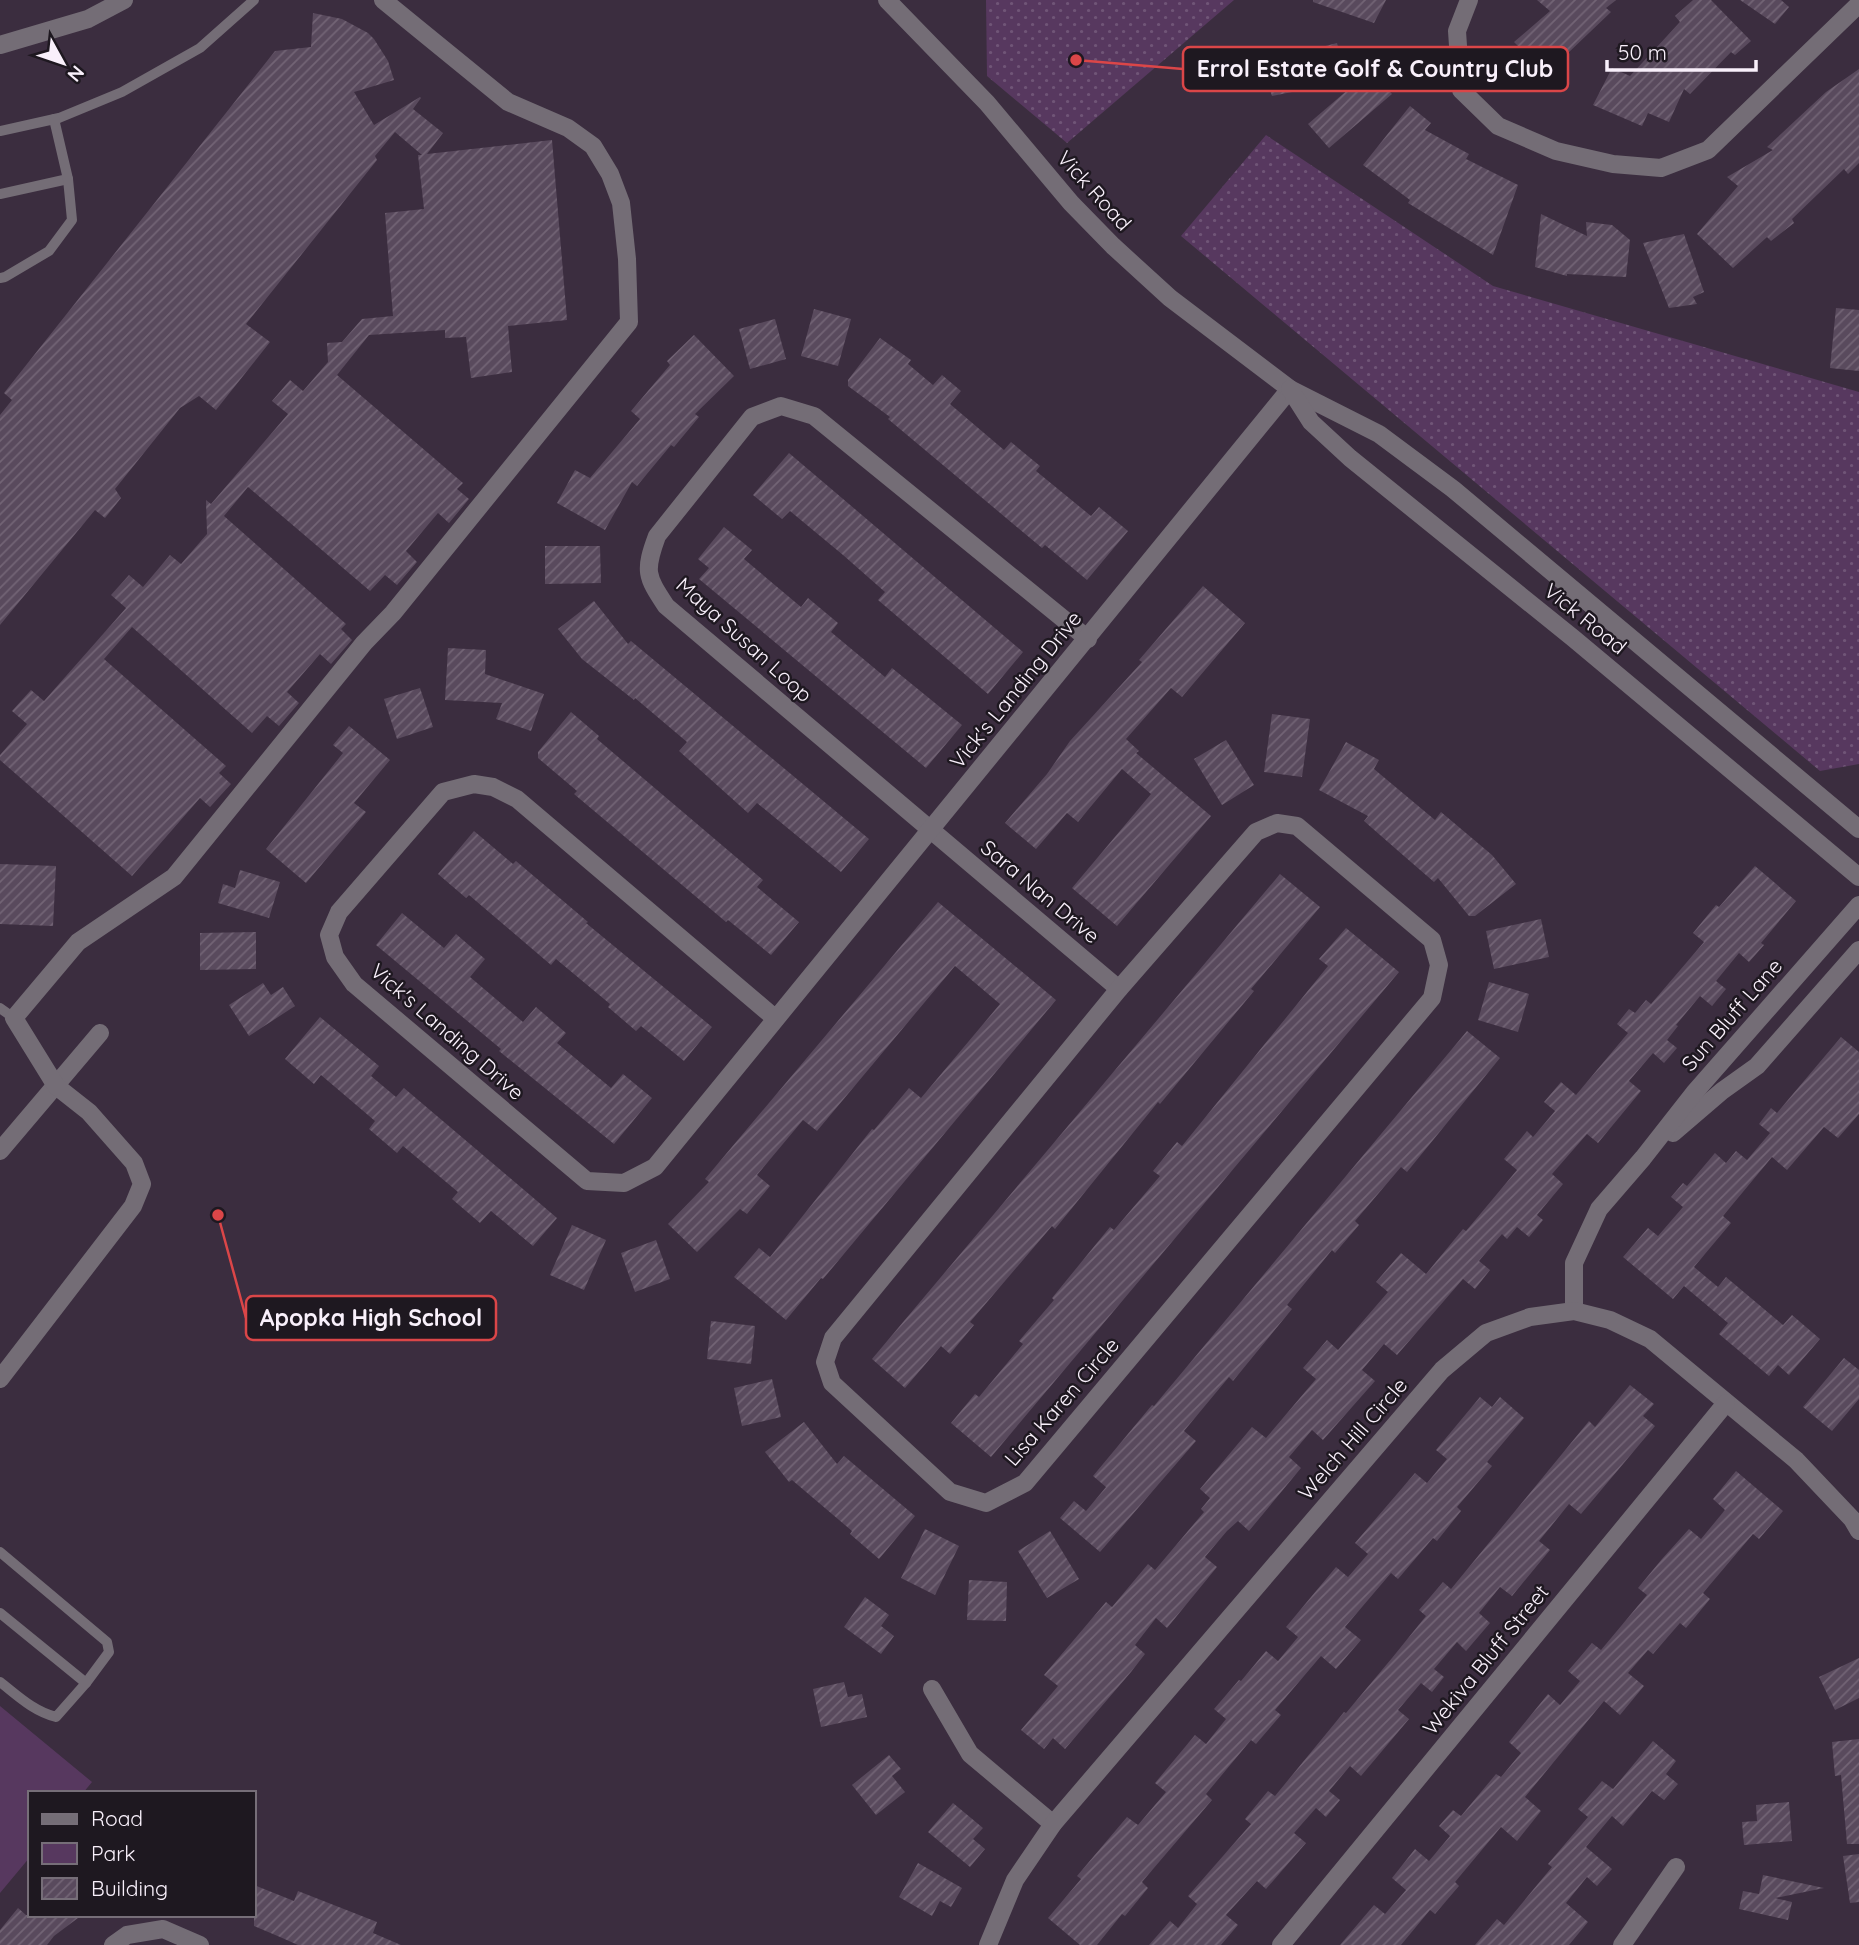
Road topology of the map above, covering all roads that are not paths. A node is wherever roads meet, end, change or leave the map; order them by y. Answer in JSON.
{"nodes":[{"id":1,"x":124,"y":0,"type":"edge"},
{"id":2,"x":254,"y":0,"type":"edge"},
{"id":3,"x":383,"y":0,"type":"edge"},
{"id":4,"x":887,"y":0,"type":"edge"},
{"id":5,"x":1469,"y":0,"type":"edge"},
{"id":6,"x":1859,"y":4,"type":"edge"},
{"id":7,"x":0,"y":45,"type":"edge"},
{"id":8,"x":54,"y":119,"type":"junction"},
{"id":9,"x":0,"y":131,"type":"edge"},
{"id":10,"x":68,"y":179,"type":"junction"},
{"id":11,"x":0,"y":194,"type":"edge"},
{"id":12,"x":0,"y":278,"type":"edge"},
{"id":13,"x":1290,"y":389,"type":"junction"},
{"id":14,"x":1088,"y":639,"type":"junction"},
{"id":15,"x":1859,"y":829,"type":"edge"},
{"id":16,"x":931,"y":831,"type":"junction"},
{"id":17,"x":1859,"y":877,"type":"edge"},
{"id":18,"x":1859,"y":905,"type":"edge"},
{"id":19,"x":1859,"y":950,"type":"edge"},
{"id":20,"x":1119,"y":989,"type":"junction"},
{"id":21,"x":7,"y":1013,"type":"edge"},
{"id":22,"x":776,"y":1019,"type":"junction"},
{"id":23,"x":100,"y":1033,"type":"dead end"},
{"id":24,"x":55,"y":1086,"type":"junction"},
{"id":25,"x":0,"y":1151,"type":"edge"},
{"id":26,"x":1643,"y":1158,"type":"junction"},
{"id":27,"x":1574,"y":1311,"type":"junction"},
{"id":28,"x":0,"y":1379,"type":"edge"},
{"id":29,"x":1726,"y":1403,"type":"junction"},
{"id":30,"x":1859,"y":1531,"type":"edge"},
{"id":31,"x":0,"y":1552,"type":"edge"},
{"id":32,"x":0,"y":1613,"type":"edge"},
{"id":33,"x":0,"y":1682,"type":"edge"},
{"id":34,"x":86,"y":1683,"type":"junction"},
{"id":35,"x":933,"y":1689,"type":"dead end"},
{"id":36,"x":1053,"y":1824,"type":"junction"},
{"id":37,"x":1676,"y":1867,"type":"dead end"},
{"id":38,"x":113,"y":1945,"type":"edge"},
{"id":39,"x":200,"y":1945,"type":"edge"},
{"id":40,"x":988,"y":1945,"type":"edge"},
{"id":41,"x":1281,"y":1945,"type":"edge"},
{"id":42,"x":1622,"y":1945,"type":"edge"}],
"edges":[{"from":1,"to":7,"type":"street"},
{"from":2,"to":8,"type":"lane"},
{"from":3,"to":21,"type":"street"},
{"from":4,"to":13,"type":"street","name":"Vick Road"},
{"from":5,"to":6,"type":"street"},
{"from":8,"to":9,"type":"lane"},
{"from":8,"to":10,"type":"lane"},
{"from":10,"to":11,"type":"lane"},
{"from":10,"to":12,"type":"lane"},
{"from":13,"to":14,"type":"street","name":"Vick's Landing Drive"},
{"from":13,"to":15,"type":"street","name":"Vick Road"},
{"from":13,"to":17,"type":"street","name":"Vick Road"},
{"from":14,"to":16,"type":"street","name":"Vick's Landing Drive"},
{"from":14,"to":16,"type":"street","name":"Maya Susan Loop"},
{"from":16,"to":20,"type":"street","name":"Sara Nan Drive"},
{"from":16,"to":22,"type":"street","name":"Vick's Landing Drive"},
{"from":18,"to":26,"type":"street","name":"Sun Bluff Lane"},
{"from":19,"to":26,"type":"street","name":"Sun Bluff Lane"},
{"from":20,"to":20,"type":"street","name":"Lisa Karen Circle"},
{"from":21,"to":24,"type":"street"},
{"from":22,"to":22,"type":"street","name":"Vick's Landing Drive"},
{"from":23,"to":24,"type":"street"},
{"from":24,"to":25,"type":"street"},
{"from":24,"to":28,"type":"street"},
{"from":26,"to":27,"type":"street","name":"Sun Bluff Lane"},
{"from":27,"to":29,"type":"street","name":"Welch Hill Circle"},
{"from":27,"to":36,"type":"street","name":"Welch Hill Circle"},
{"from":29,"to":30,"type":"street","name":"Welch Hill Circle"},
{"from":29,"to":41,"type":"street","name":"Wekiva Bluff Street"},
{"from":31,"to":34,"type":"lane"},
{"from":32,"to":34,"type":"lane"},
{"from":33,"to":34,"type":"lane"},
{"from":35,"to":36,"type":"street"},
{"from":36,"to":40,"type":"street","name":"Welch Hill Circle"},
{"from":37,"to":42,"type":"street"},
{"from":38,"to":39,"type":"street"}]}
